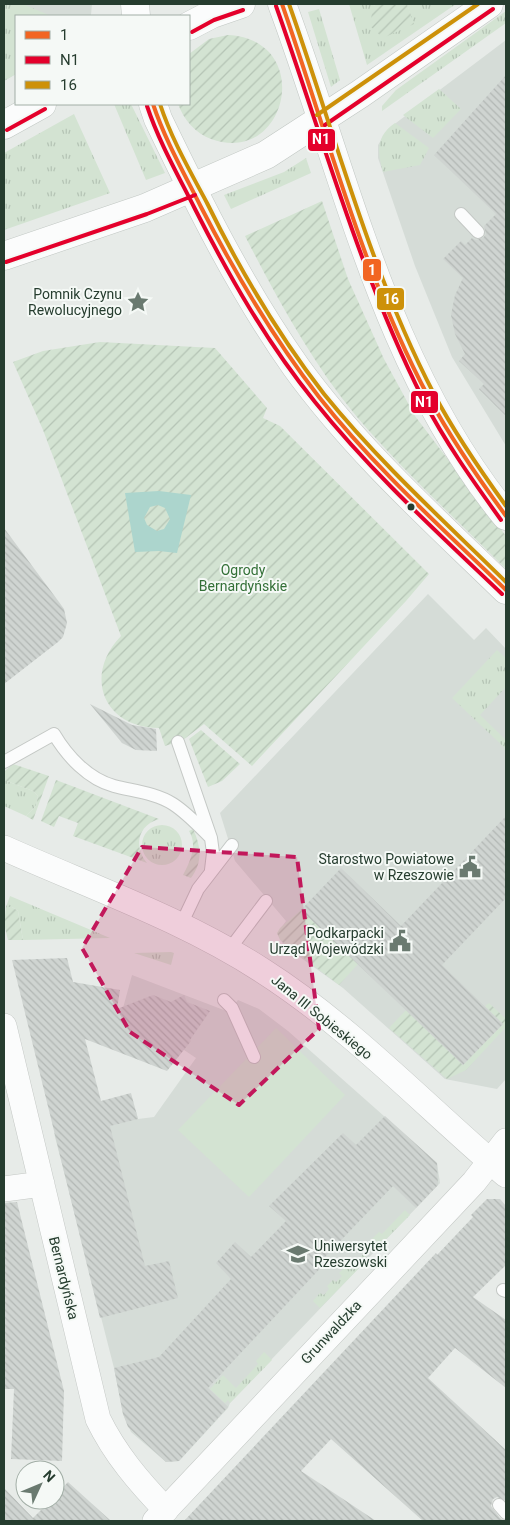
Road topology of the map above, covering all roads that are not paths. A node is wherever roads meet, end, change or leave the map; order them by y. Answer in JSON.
{"nodes":[{"id":1,"x":241,"y":4,"type":"edge"},
{"id":2,"x":282,"y":4,"type":"edge"},
{"id":3,"x":489,"y":4,"type":"edge"},
{"id":4,"x":190,"y":25,"type":"edge"},
{"id":5,"x":40,"y":105,"type":"edge"},
{"id":6,"x":153,"y":105,"type":"edge"},
{"id":7,"x":321,"y":120,"type":"junction"},
{"id":8,"x":4,"y":125,"type":"edge"},
{"id":9,"x":193,"y":189,"type":"junction"},
{"id":10,"x":461,"y":214,"type":"dead end"},
{"id":11,"x":478,"y":232,"type":"dead end"},
{"id":12,"x":4,"y":256,"type":"edge"},
{"id":13,"x":506,"y":516,"type":"edge"},
{"id":14,"x":506,"y":590,"type":"edge"},
{"id":15,"x":178,"y":742,"type":"dead end"},
{"id":16,"x":4,"y":762,"type":"edge"},
{"id":17,"x":210,"y":838,"type":"junction"},
{"id":18,"x":232,"y":846,"type":"dead end"},
{"id":19,"x":4,"y":848,"type":"edge"},
{"id":20,"x":211,"y":870,"type":"junction"},
{"id":21,"x":266,"y":901,"type":"dead end"},
{"id":22,"x":180,"y":925,"type":"junction"},
{"id":23,"x":229,"y":950,"type":"junction"},
{"id":24,"x":224,"y":1000,"type":"dead end"},
{"id":25,"x":4,"y":1026,"type":"edge"},
{"id":26,"x":254,"y":1057,"type":"dead end"},
{"id":27,"x":506,"y":1141,"type":"edge"},
{"id":28,"x":498,"y":1168,"type":"edge"},
{"id":29,"x":42,"y":1184,"type":"junction"},
{"id":30,"x":4,"y":1189,"type":"edge"},
{"id":31,"x":160,"y":1516,"type":"edge"}],
"edges":[{"from":1,"to":4,"type":"main road"},
{"from":2,"to":7,"type":"main road"},
{"from":3,"to":7,"type":"main road"},
{"from":5,"to":8,"type":"main road"},
{"from":6,"to":9,"type":"main road"},
{"from":7,"to":9,"type":"main road"},
{"from":7,"to":13,"type":"main road"},
{"from":9,"to":12,"type":"main road"},
{"from":9,"to":14,"type":"main road"},
{"from":10,"to":11,"type":"lane"},
{"from":15,"to":17,"type":"lane"},
{"from":16,"to":17,"type":"lane"},
{"from":17,"to":20,"type":"lane"},
{"from":18,"to":20,"type":"lane"},
{"from":19,"to":22,"type":"street","name":"Jana III Sobieskiego"},
{"from":20,"to":22,"type":"lane"},
{"from":21,"to":23,"type":"lane"},
{"from":22,"to":23,"type":"street","name":"Jana III Sobieskiego"},
{"from":23,"to":28,"type":"street","name":"Jana III Sobieskiego"},
{"from":24,"to":26,"type":"lane"},
{"from":25,"to":29,"type":"street","name":"Bernardyńska"},
{"from":27,"to":28,"type":"street","name":"Grunwaldzka"},
{"from":28,"to":31,"type":"street","name":"Grunwaldzka"},
{"from":29,"to":30,"type":"street"},
{"from":29,"to":31,"type":"street","name":"Bernardyńska"}]}
